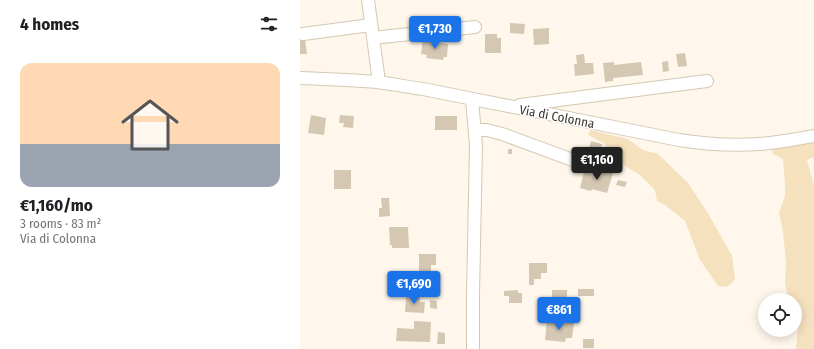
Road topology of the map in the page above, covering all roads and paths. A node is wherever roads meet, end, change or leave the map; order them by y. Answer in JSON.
{"nodes":[{"id":1,"x":368,"y":0,"type":"edge"},
{"id":2,"x":372,"y":25,"type":"junction"},
{"id":3,"x":475,"y":27,"type":"dead end"},
{"id":4,"x":303,"y":34,"type":"dead end"},
{"id":5,"x":373,"y":38,"type":"junction"},
{"id":6,"x":300,"y":78,"type":"edge"},
{"id":7,"x":707,"y":81,"type":"dead end"},
{"id":8,"x":379,"y":82,"type":"junction"},
{"id":9,"x":472,"y":100,"type":"junction"},
{"id":10,"x":509,"y":107,"type":"junction"},
{"id":11,"x":475,"y":130,"type":"junction"},
{"id":12,"x":814,"y":136,"type":"edge"},
{"id":13,"x":597,"y":169,"type":"dead end"},
{"id":14,"x":473,"y":349,"type":"edge"}],
"edges":[{"from":1,"to":2,"type":"street"},
{"from":2,"to":4,"type":"street"},
{"from":2,"to":5,"type":"street"},
{"from":3,"to":5,"type":"street"},
{"from":5,"to":8,"type":"street"},
{"from":6,"to":8,"type":"street","name":"Via di Colonna"},
{"from":7,"to":10,"type":"street"},
{"from":8,"to":9,"type":"street","name":"Via di Colonna"},
{"from":9,"to":10,"type":"street","name":"Via di Colonna"},
{"from":9,"to":11,"type":"street"},
{"from":10,"to":12,"type":"street","name":"Via di Colonna"},
{"from":11,"to":13,"type":"street"},
{"from":11,"to":14,"type":"street"}]}
